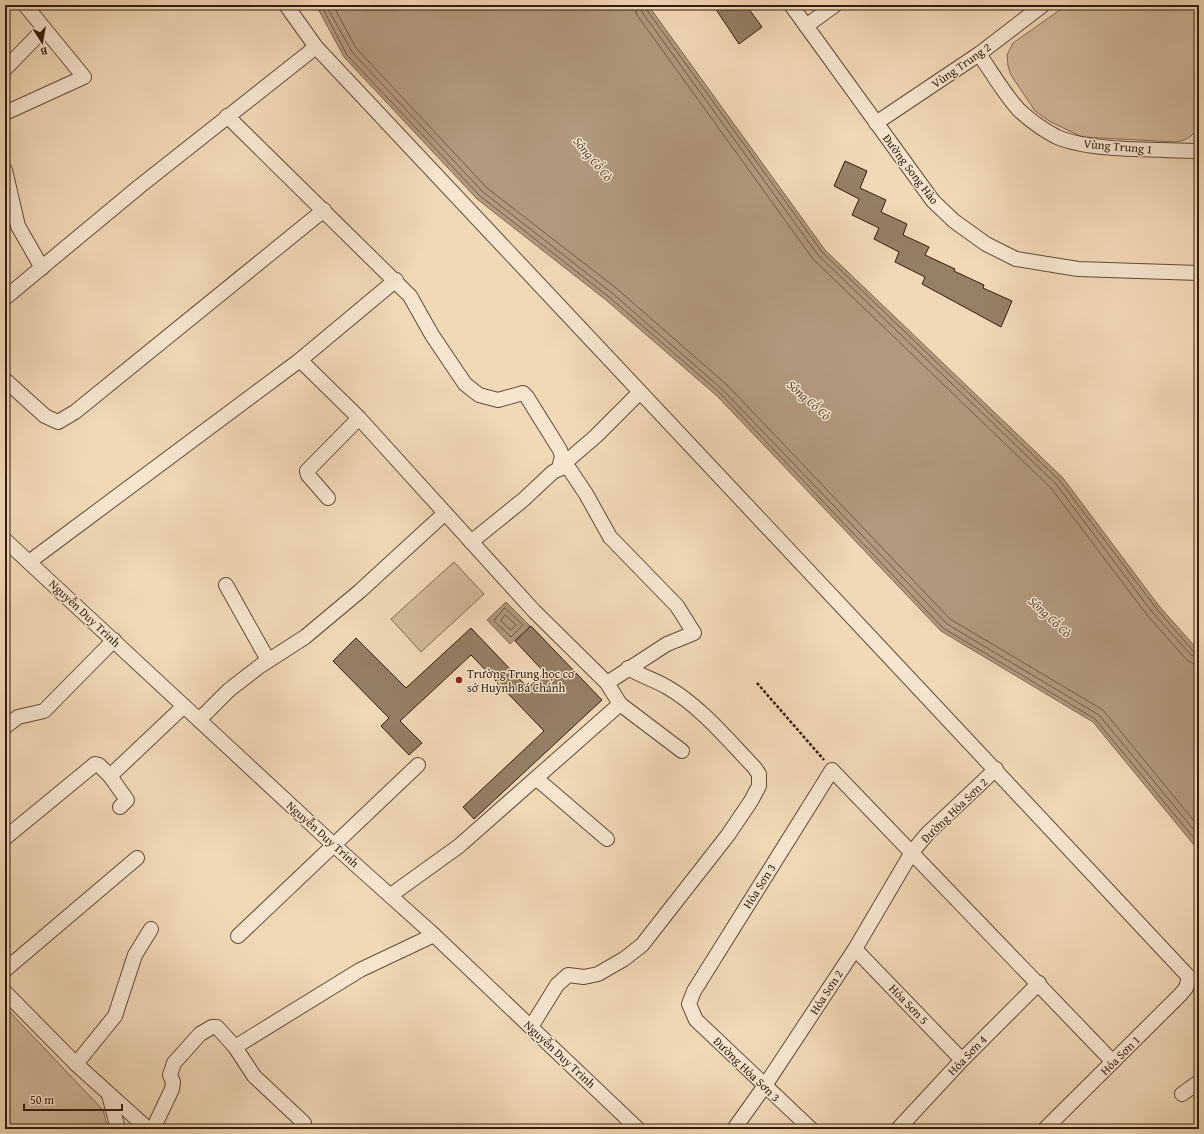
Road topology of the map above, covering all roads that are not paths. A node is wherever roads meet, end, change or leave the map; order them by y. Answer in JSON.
{"nodes":[{"id":1,"x":25,"y":5,"type":"edge"},
{"id":2,"x":286,"y":5,"type":"edge"},
{"id":3,"x":791,"y":5,"type":"edge"},
{"id":4,"x":835,"y":5,"type":"edge"},
{"id":5,"x":1043,"y":5,"type":"edge"},
{"id":6,"x":806,"y":26,"type":"junction"},
{"id":7,"x":44,"y":29,"type":"junction"},
{"id":8,"x":316,"y":47,"type":"junction"},
{"id":9,"x":979,"y":54,"type":"junction"},
{"id":10,"x":5,"y":69,"type":"edge"},
{"id":11,"x":5,"y":113,"type":"edge"},
{"id":12,"x":227,"y":116,"type":"junction"},
{"id":13,"x":876,"y":123,"type":"junction"},
{"id":14,"x":1199,"y":152,"type":"edge"},
{"id":15,"x":5,"y":170,"type":"edge"},
{"id":16,"x":324,"y":210,"type":"junction"},
{"id":17,"x":42,"y":268,"type":"junction"},
{"id":18,"x":1199,"y":273,"type":"edge"},
{"id":19,"x":396,"y":280,"type":"junction"},
{"id":20,"x":5,"y":298,"type":"edge"},
{"id":21,"x":300,"y":360,"type":"junction"},
{"id":22,"x":5,"y":380,"type":"edge"},
{"id":23,"x":639,"y":393,"type":"junction"},
{"id":24,"x":359,"y":418,"type":"junction"},
{"id":25,"x":559,"y":468,"type":"junction"},
{"id":26,"x":328,"y":498,"type":"dead end"},
{"id":27,"x":445,"y":514,"type":"junction"},
{"id":28,"x":5,"y":540,"type":"edge"},
{"id":29,"x":471,"y":542,"type":"junction"},
{"id":30,"x":29,"y":562,"type":"junction"},
{"id":31,"x":226,"y":585,"type":"dead end"},
{"id":32,"x":114,"y":640,"type":"junction"},
{"id":33,"x":268,"y":660,"type":"junction"},
{"id":34,"x":628,"y":668,"type":"junction"},
{"id":35,"x":607,"y":684,"type":"junction"},
{"id":36,"x":620,"y":704,"type":"junction"},
{"id":37,"x":184,"y":706,"type":"junction"},
{"id":38,"x":199,"y":720,"type":"junction"},
{"id":39,"x":5,"y":727,"type":"edge"},
{"id":40,"x":682,"y":751,"type":"dead end"},
{"id":41,"x":418,"y":765,"type":"dead end"},
{"id":42,"x":996,"y":769,"type":"junction"},
{"id":43,"x":110,"y":776,"type":"junction"},
{"id":44,"x":537,"y":779,"type":"junction"},
{"id":45,"x":120,"y":808,"type":"dead end"},
{"id":46,"x":7,"y":833,"type":"edge"},
{"id":47,"x":607,"y":839,"type":"dead end"},
{"id":48,"x":334,"y":844,"type":"junction"},
{"id":49,"x":912,"y":852,"type":"junction"},
{"id":50,"x":137,"y":858,"type":"dead end"},
{"id":51,"x":391,"y":895,"type":"junction"},
{"id":52,"x":151,"y":929,"type":"dead end"},
{"id":53,"x":434,"y":935,"type":"junction"},
{"id":54,"x":238,"y":936,"type":"dead end"},
{"id":55,"x":855,"y":949,"type":"junction"},
{"id":56,"x":5,"y":970,"type":"edge"},
{"id":57,"x":1194,"y":978,"type":"edge"},
{"id":58,"x":1039,"y":983,"type":"junction"},
{"id":59,"x":5,"y":992,"type":"edge"},
{"id":60,"x":689,"y":1004,"type":"joint"},
{"id":61,"x":531,"y":1027,"type":"junction"},
{"id":62,"x":235,"y":1047,"type":"junction"},
{"id":63,"x":962,"y":1060,"type":"junction"},
{"id":64,"x":1113,"y":1062,"type":"junction"},
{"id":65,"x":76,"y":1064,"type":"junction"},
{"id":66,"x":1199,"y":1082,"type":"edge"},
{"id":67,"x":764,"y":1087,"type":"junction"},
{"id":68,"x":1182,"y":1094,"type":"dead end"},
{"id":69,"x":109,"y":1095,"type":"junction"},
{"id":70,"x":304,"y":1123,"type":"dead end"},
{"id":71,"x":118,"y":1129,"type":"edge"},
{"id":72,"x":148,"y":1129,"type":"edge"},
{"id":73,"x":153,"y":1129,"type":"edge"},
{"id":74,"x":638,"y":1129,"type":"edge"},
{"id":75,"x":734,"y":1129,"type":"edge"},
{"id":76,"x":811,"y":1129,"type":"edge"},
{"id":77,"x":898,"y":1129,"type":"edge"},
{"id":78,"x":1045,"y":1129,"type":"edge"}],
"edges":[{"from":1,"to":7,"type":"street"},
{"from":2,"to":8,"type":"street"},
{"from":3,"to":6,"type":"street","name":"Đường Song Hào"},
{"from":4,"to":6,"type":"street"},
{"from":5,"to":9,"type":"street","name":"Vùng Trung 2"},
{"from":6,"to":13,"type":"street","name":"Đường Song Hào"},
{"from":7,"to":10,"type":"street"},
{"from":7,"to":11,"type":"street"},
{"from":8,"to":12,"type":"street"},
{"from":8,"to":23,"type":"street"},
{"from":9,"to":13,"type":"street","name":"Vùng Trung 2"},
{"from":9,"to":14,"type":"street","name":"Vùng Trung 1"},
{"from":12,"to":16,"type":"street"},
{"from":12,"to":17,"type":"street"},
{"from":13,"to":18,"type":"street","name":"Đường Song Hào"},
{"from":15,"to":17,"type":"street"},
{"from":16,"to":19,"type":"street"},
{"from":16,"to":22,"type":"street"},
{"from":17,"to":20,"type":"street"},
{"from":19,"to":21,"type":"street"},
{"from":19,"to":25,"type":"street"},
{"from":21,"to":24,"type":"street"},
{"from":21,"to":30,"type":"street"},
{"from":23,"to":25,"type":"street"},
{"from":23,"to":42,"type":"street"},
{"from":24,"to":26,"type":"street"},
{"from":24,"to":27,"type":"street"},
{"from":25,"to":29,"type":"street"},
{"from":25,"to":34,"type":"street"},
{"from":27,"to":29,"type":"street"},
{"from":27,"to":33,"type":"street"},
{"from":28,"to":30,"type":"street","name":"Nguyễn Duy Trinh"},
{"from":29,"to":35,"type":"street"},
{"from":30,"to":32,"type":"street","name":"Nguyễn Duy Trinh"},
{"from":31,"to":33,"type":"street"},
{"from":32,"to":37,"type":"street","name":"Nguyễn Duy Trinh"},
{"from":32,"to":39,"type":"street"},
{"from":33,"to":38,"type":"street"},
{"from":34,"to":35,"type":"street"},
{"from":34,"to":61,"type":"street"},
{"from":35,"to":36,"type":"street"},
{"from":36,"to":40,"type":"street"},
{"from":36,"to":44,"type":"street"},
{"from":37,"to":38,"type":"street","name":"Nguyễn Duy Trinh"},
{"from":37,"to":43,"type":"street"},
{"from":38,"to":48,"type":"street","name":"Nguyễn Duy Trinh"},
{"from":41,"to":48,"type":"street"},
{"from":42,"to":49,"type":"street","name":"Đường Hỏa Sơn 2"},
{"from":42,"to":57,"type":"street"},
{"from":43,"to":45,"type":"street"},
{"from":43,"to":46,"type":"street"},
{"from":44,"to":47,"type":"street"},
{"from":44,"to":51,"type":"street"},
{"from":48,"to":51,"type":"street","name":"Nguyễn Duy Trinh"},
{"from":48,"to":54,"type":"street"},
{"from":49,"to":55,"type":"street","name":"Hỏa Sơn 2"},
{"from":49,"to":58,"type":"street"},
{"from":49,"to":60,"type":"street","name":"Hỏa Sơn 3"},
{"from":50,"to":56,"type":"street"},
{"from":51,"to":53,"type":"street","name":"Nguyễn Duy Trinh"},
{"from":52,"to":65,"type":"street"},
{"from":53,"to":61,"type":"street","name":"Nguyễn Duy Trinh"},
{"from":53,"to":62,"type":"street"},
{"from":55,"to":63,"type":"street","name":"Hỏa Sơn 5"},
{"from":55,"to":67,"type":"street","name":"Hỏa Sơn 2"},
{"from":57,"to":64,"type":"street","name":"Hỏa Sơn 1"},
{"from":58,"to":63,"type":"street","name":"Hỏa Sơn 4"},
{"from":58,"to":64,"type":"street"},
{"from":59,"to":65,"type":"street"},
{"from":60,"to":67,"type":"street","name":"Đường Hỏa Sơn 3"},
{"from":61,"to":74,"type":"street","name":"Nguyễn Duy Trinh"},
{"from":62,"to":70,"type":"street"},
{"from":62,"to":73,"type":"street"},
{"from":63,"to":77,"type":"street","name":"Hỏa Sơn 4"},
{"from":64,"to":78,"type":"street","name":"Hỏa Sơn 1"},
{"from":65,"to":69,"type":"street"},
{"from":66,"to":68,"type":"street"},
{"from":67,"to":75,"type":"street","name":"Hỏa Sơn 2"},
{"from":67,"to":76,"type":"street","name":"Đường Hỏa Sơn 3"},
{"from":69,"to":71,"type":"street"},
{"from":69,"to":72,"type":"street"}]}
